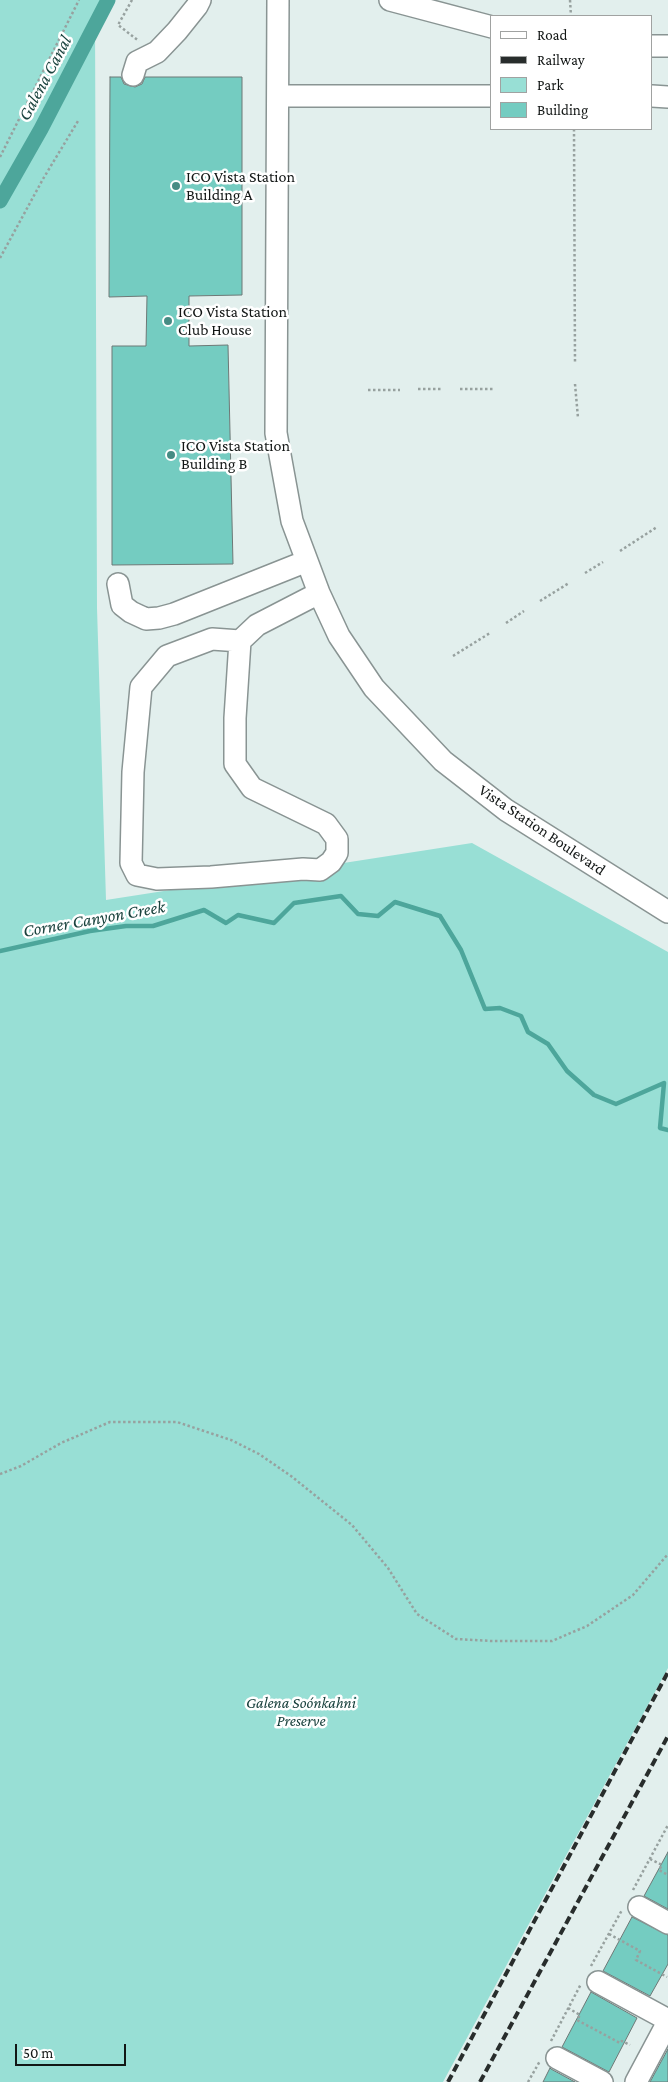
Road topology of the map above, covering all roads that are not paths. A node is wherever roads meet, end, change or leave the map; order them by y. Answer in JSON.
{"nodes":[{"id":1,"x":200,"y":0,"type":"edge"},
{"id":2,"x":278,"y":0,"type":"edge"},
{"id":3,"x":390,"y":0,"type":"edge"},
{"id":4,"x":490,"y":27,"type":"edge"},
{"id":5,"x":653,"y":46,"type":"edge"},
{"id":6,"x":668,"y":46,"type":"edge"},
{"id":7,"x":133,"y":75,"type":"dead end"},
{"id":8,"x":278,"y":96,"type":"junction"},
{"id":9,"x":490,"y":96,"type":"edge"},
{"id":10,"x":653,"y":96,"type":"edge"},
{"id":11,"x":668,"y":96,"type":"edge"},
{"id":12,"x":307,"y":561,"type":"junction"},
{"id":13,"x":118,"y":584,"type":"dead end"},
{"id":14,"x":319,"y":593,"type":"junction"},
{"id":15,"x":240,"y":641,"type":"junction"},
{"id":16,"x":668,"y":912,"type":"edge"},
{"id":17,"x":631,"y":1903,"type":"road end"},
{"id":18,"x":668,"y":1923,"type":"edge"},
{"id":19,"x":590,"y":1978,"type":"road end"},
{"id":20,"x":668,"y":2021,"type":"edge"},
{"id":21,"x":550,"y":2052,"type":"road end"},
{"id":22,"x":602,"y":2082,"type":"edge"},
{"id":23,"x":636,"y":2082,"type":"edge"}],
"edges":[{"from":1,"to":7,"type":"street"},
{"from":2,"to":8,"type":"street","name":"Vista Station Boulevard"},
{"from":3,"to":4,"type":"street"},
{"from":5,"to":6,"type":"street"},
{"from":8,"to":9,"type":"street"},
{"from":8,"to":12,"type":"street","name":"Vista Station Boulevard"},
{"from":10,"to":11,"type":"street"},
{"from":12,"to":13,"type":"street"},
{"from":12,"to":14,"type":"street","name":"Vista Station Boulevard"},
{"from":14,"to":15,"type":"street"},
{"from":14,"to":16,"type":"street","name":"Vista Station Boulevard"},
{"from":15,"to":15,"type":"street"},
{"from":17,"to":18,"type":"street"},
{"from":19,"to":20,"type":"street"},
{"from":20,"to":23,"type":"street"},
{"from":21,"to":22,"type":"street"}]}
